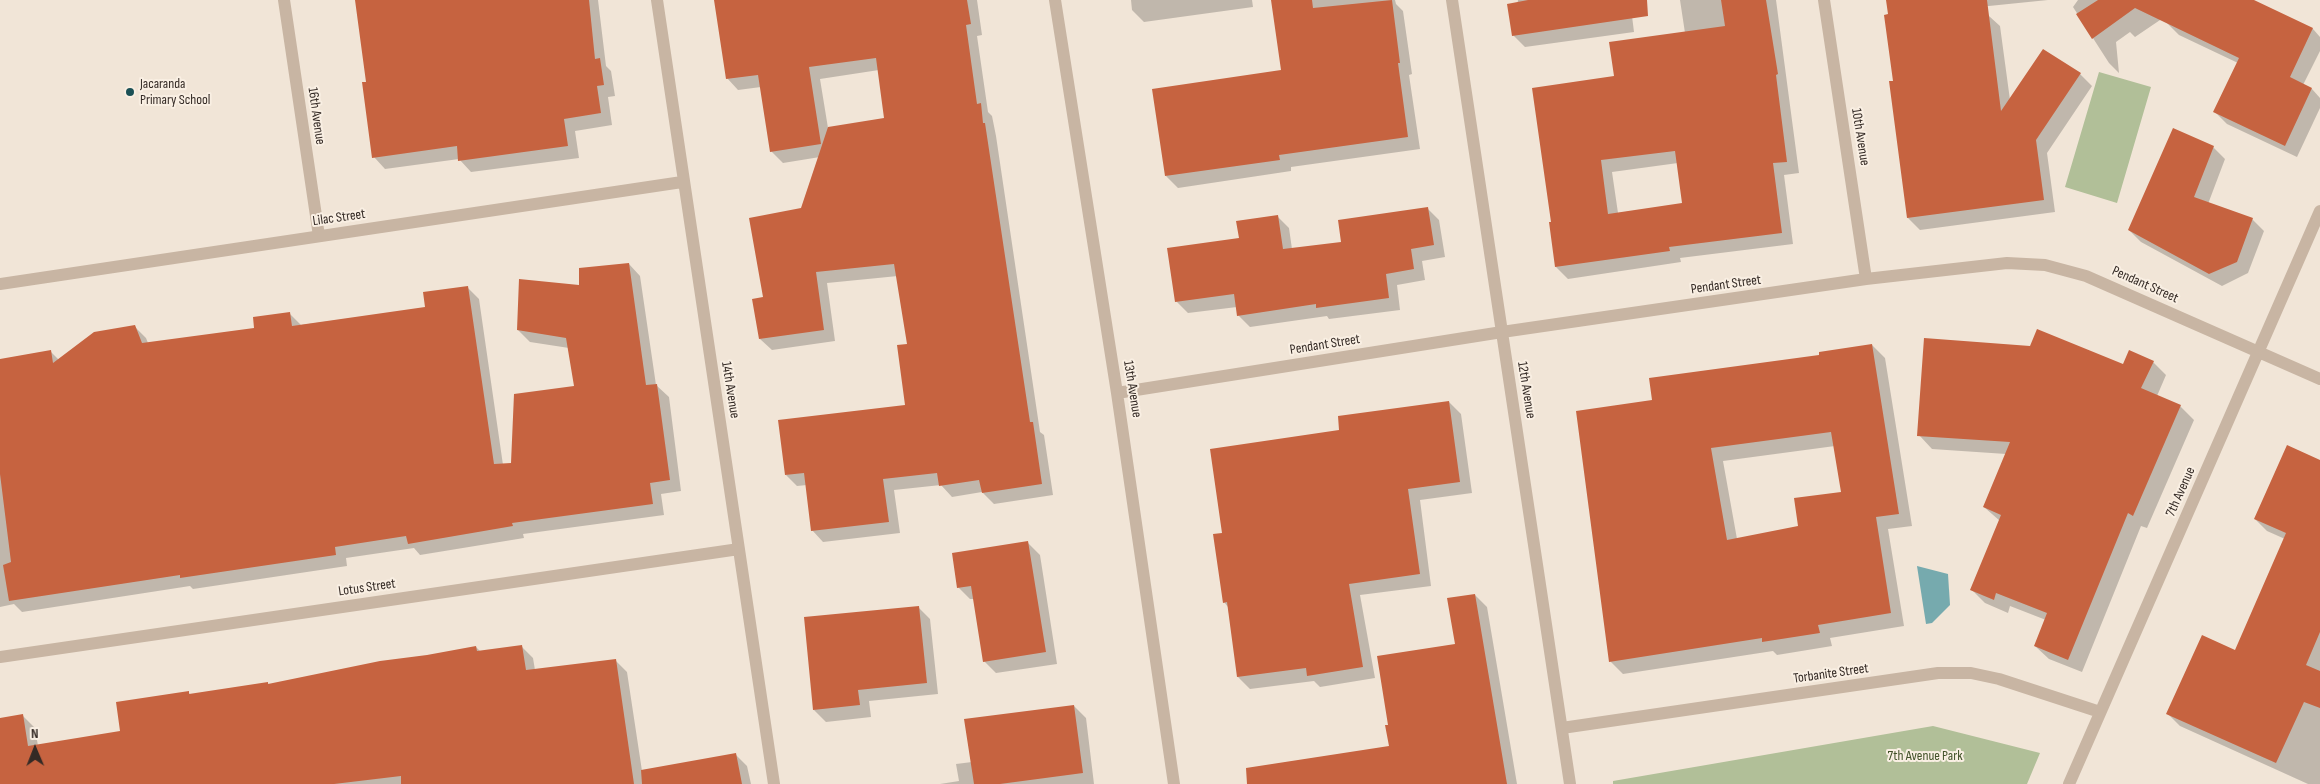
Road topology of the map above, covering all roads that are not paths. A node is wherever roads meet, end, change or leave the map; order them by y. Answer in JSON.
{"nodes":[{"id":1,"x":284,"y":0,"type":"edge"},
{"id":2,"x":657,"y":0,"type":"edge"},
{"id":3,"x":1055,"y":0,"type":"edge"},
{"id":4,"x":1452,"y":0,"type":"edge"},
{"id":5,"x":1824,"y":0,"type":"edge"},
{"id":6,"x":682,"y":182,"type":"junction"},
{"id":7,"x":2320,"y":211,"type":"edge"},
{"id":8,"x":319,"y":236,"type":"junction"},
{"id":9,"x":1866,"y":279,"type":"junction"},
{"id":10,"x":0,"y":284,"type":"edge"},
{"id":11,"x":1502,"y":332,"type":"junction"},
{"id":12,"x":2259,"y":352,"type":"junction"},
{"id":13,"x":2320,"y":379,"type":"edge"},
{"id":14,"x":1117,"y":393,"type":"junction"},
{"id":15,"x":739,"y":549,"type":"junction"},
{"id":16,"x":0,"y":658,"type":"edge"},
{"id":17,"x":2100,"y":712,"type":"junction"},
{"id":18,"x":1562,"y":728,"type":"junction"},
{"id":19,"x":774,"y":784,"type":"edge"},
{"id":20,"x":1174,"y":784,"type":"edge"},
{"id":21,"x":1570,"y":784,"type":"edge"},
{"id":22,"x":2069,"y":784,"type":"edge"}],
"edges":[{"from":1,"to":8,"type":"street","name":"16th Avenue"},
{"from":2,"to":6,"type":"street","name":"14th Avenue"},
{"from":3,"to":14,"type":"street","name":"13th Avenue"},
{"from":4,"to":11,"type":"street","name":"12th Avenue"},
{"from":5,"to":9,"type":"street","name":"10th Avenue"},
{"from":6,"to":8,"type":"street","name":"Lilac Street"},
{"from":6,"to":15,"type":"street","name":"14th Avenue"},
{"from":7,"to":12,"type":"street","name":"7th Avenue"},
{"from":8,"to":10,"type":"street","name":"Lilac Street"},
{"from":9,"to":11,"type":"street","name":"Pendant Street"},
{"from":9,"to":12,"type":"street","name":"Pendant Street"},
{"from":11,"to":14,"type":"street","name":"Pendant Street"},
{"from":11,"to":18,"type":"street","name":"12th Avenue"},
{"from":12,"to":13,"type":"street","name":"Pendant Street"},
{"from":12,"to":17,"type":"street","name":"7th Avenue"},
{"from":14,"to":20,"type":"street","name":"13th Avenue"},
{"from":15,"to":16,"type":"street","name":"Lotus Street"},
{"from":15,"to":19,"type":"street","name":"14th Avenue"},
{"from":17,"to":18,"type":"street","name":"Torbanite Street"},
{"from":17,"to":22,"type":"street","name":"7th Avenue"},
{"from":18,"to":21,"type":"street","name":"12th Avenue"}]}
